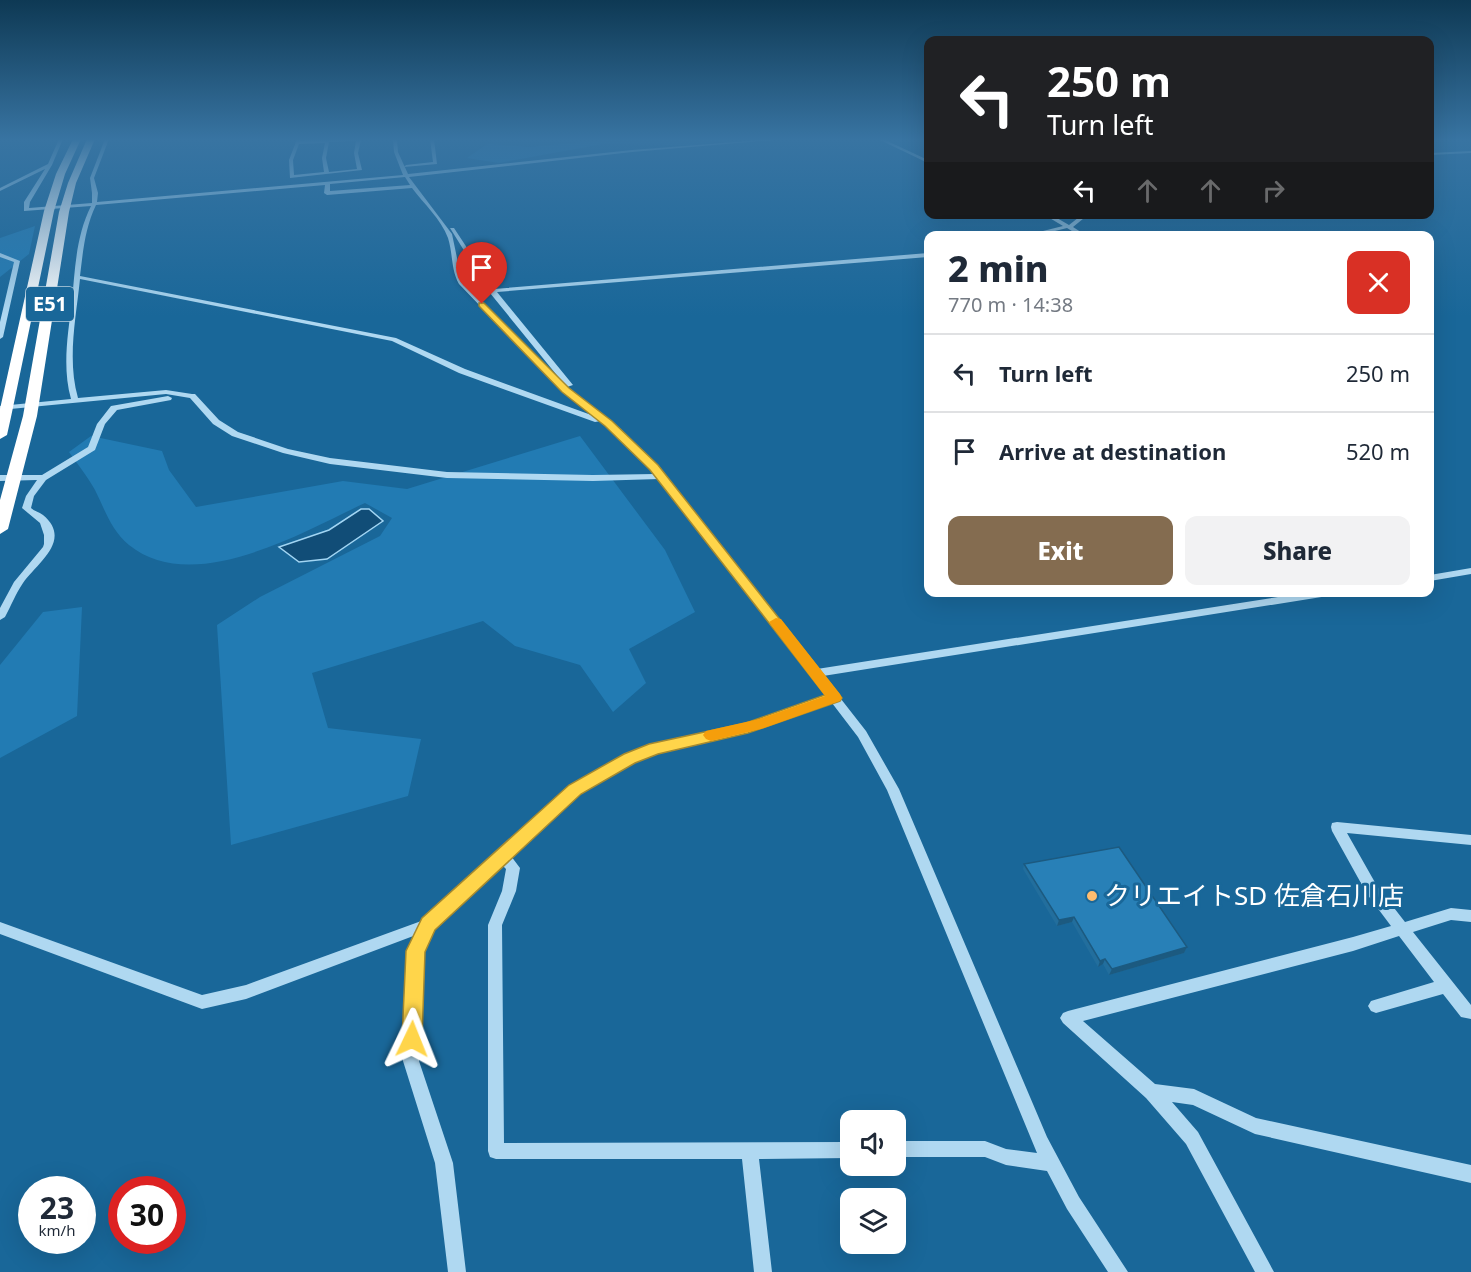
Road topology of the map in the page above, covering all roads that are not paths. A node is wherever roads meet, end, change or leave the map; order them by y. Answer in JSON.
{"nodes":[{"id":1,"x":30,"y":198,"type":"edge"},
{"id":2,"x":53,"y":198,"type":"edge"},
{"id":3,"x":68,"y":198,"type":"edge"},
{"id":4,"x":95,"y":198,"type":"edge"},
{"id":5,"x":185,"y":198,"type":"edge"},
{"id":6,"x":425,"y":198,"type":"edge"},
{"id":7,"x":94,"y":205,"type":"junction"},
{"id":8,"x":434,"y":210,"type":"junction"},
{"id":9,"x":1056,"y":219,"type":"edge"},
{"id":10,"x":1080,"y":219,"type":"edge"},
{"id":11,"x":1071,"y":226,"type":"junction"},
{"id":12,"x":1048,"y":231,"type":"edge"},
{"id":13,"x":1078,"y":231,"type":"edge"},
{"id":14,"x":0,"y":255,"type":"edge"},
{"id":15,"x":924,"y":255,"type":"edge"},
{"id":16,"x":77,"y":277,"type":"junction"},
{"id":17,"x":468,"y":290,"type":"junction"},
{"id":18,"x":492,"y":291,"type":"junction"},
{"id":19,"x":482,"y":304,"type":"junction"},
{"id":20,"x":0,"y":337,"type":"edge"},
{"id":21,"x":186,"y":395,"type":"junction"},
{"id":22,"x":75,"y":400,"type":"junction"},
{"id":23,"x":0,"y":408,"type":"edge"},
{"id":24,"x":589,"y":408,"type":"junction"},
{"id":25,"x":609,"y":423,"type":"junction"},
{"id":26,"x":0,"y":435,"type":"edge"},
{"id":27,"x":661,"y":476,"type":"junction"},
{"id":28,"x":42,"y":477,"type":"junction"},
{"id":29,"x":0,"y":478,"type":"edge"},
{"id":30,"x":0,"y":529,"type":"edge"},
{"id":31,"x":1471,"y":571,"type":"edge"},
{"id":32,"x":1434,"y":577,"type":"edge"},
{"id":33,"x":1302,"y":597,"type":"edge"},
{"id":34,"x":0,"y":617,"type":"edge"},
{"id":35,"x":816,"y":673,"type":"junction"},
{"id":36,"x":835,"y":698,"type":"junction"},
{"id":37,"x":1471,"y":840,"type":"edge"},
{"id":38,"x":502,"y":855,"type":"junction"},
{"id":39,"x":1471,"y":916,"type":"edge"},
{"id":40,"x":429,"y":924,"type":"junction"},
{"id":41,"x":0,"y":928,"type":"edge"},
{"id":42,"x":1402,"y":929,"type":"junction"},
{"id":43,"x":1446,"y":986,"type":"junction"},
{"id":44,"x":1376,"y":1006,"type":"dead end"},
{"id":45,"x":1471,"y":1012,"type":"edge"},
{"id":46,"x":1152,"y":1092,"type":"junction"},
{"id":47,"x":906,"y":1149,"type":"edge"},
{"id":48,"x":750,"y":1150,"type":"junction"},
{"id":49,"x":840,"y":1150,"type":"edge"},
{"id":50,"x":1052,"y":1163,"type":"junction"},
{"id":51,"x":1471,"y":1174,"type":"edge"},
{"id":52,"x":457,"y":1272,"type":"edge"},
{"id":53,"x":763,"y":1272,"type":"edge"},
{"id":54,"x":1119,"y":1272,"type":"edge"},
{"id":55,"x":1265,"y":1272,"type":"edge"}],
"edges":[{"from":1,"to":7,"type":"street"},
{"from":2,"to":26,"type":"highway","number":"E51"},
{"from":3,"to":30,"type":"highway","number":"E51"},
{"from":4,"to":7,"type":"street"},
{"from":5,"to":7,"type":"street"},
{"from":6,"to":8,"type":"street"},
{"from":7,"to":16,"type":"street"},
{"from":8,"to":17,"type":"street"},
{"from":8,"to":18,"type":"street"},
{"from":9,"to":11,"type":"street"},
{"from":10,"to":11,"type":"street"},
{"from":11,"to":12,"type":"street"},
{"from":11,"to":13,"type":"street"},
{"from":14,"to":20,"type":"street"},
{"from":15,"to":18,"type":"street"},
{"from":16,"to":22,"type":"street"},
{"from":16,"to":25,"type":"street"},
{"from":17,"to":18,"type":"street"},
{"from":17,"to":19,"type":"street"},
{"from":18,"to":19,"type":"street"},
{"from":18,"to":24,"type":"street"},
{"from":19,"to":24,"type":"street"},
{"from":21,"to":22,"type":"street"},
{"from":21,"to":27,"type":"street"},
{"from":21,"to":28,"type":"street"},
{"from":22,"to":23,"type":"street"},
{"from":24,"to":25,"type":"street"},
{"from":25,"to":27,"type":"street"},
{"from":27,"to":35,"type":"street"},
{"from":28,"to":29,"type":"street"},
{"from":28,"to":34,"type":"street"},
{"from":31,"to":32,"type":"street"},
{"from":33,"to":35,"type":"street"},
{"from":35,"to":36,"type":"street"},
{"from":36,"to":38,"type":"street"},
{"from":36,"to":50,"type":"street"},
{"from":37,"to":42,"type":"street"},
{"from":38,"to":40,"type":"street"},
{"from":38,"to":48,"type":"street"},
{"from":39,"to":42,"type":"street"},
{"from":40,"to":41,"type":"street"},
{"from":40,"to":52,"type":"street"},
{"from":42,"to":43,"type":"street"},
{"from":42,"to":46,"type":"street"},
{"from":43,"to":44,"type":"street"},
{"from":43,"to":45,"type":"street"},
{"from":46,"to":51,"type":"street"},
{"from":46,"to":55,"type":"street"},
{"from":47,"to":50,"type":"street"},
{"from":48,"to":49,"type":"street"},
{"from":48,"to":53,"type":"street"},
{"from":50,"to":54,"type":"street"}]}
